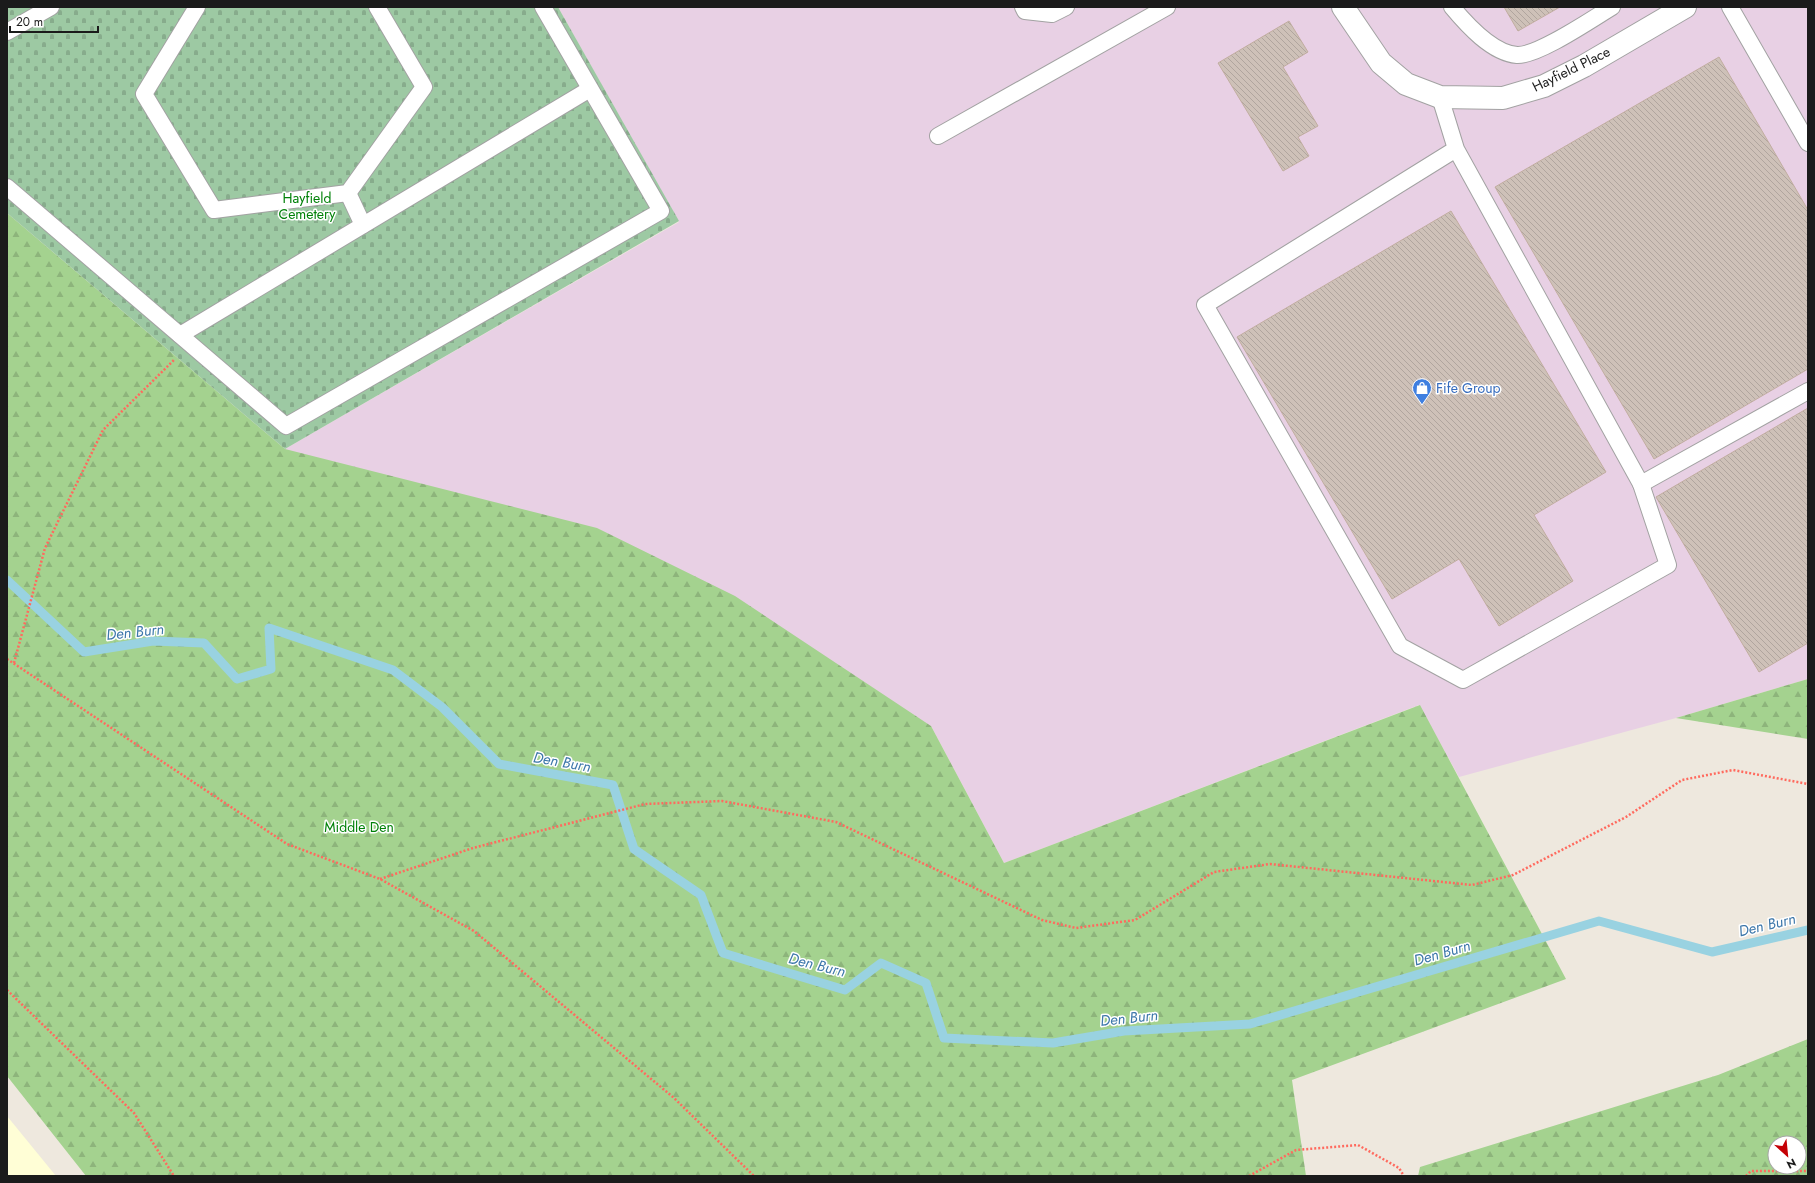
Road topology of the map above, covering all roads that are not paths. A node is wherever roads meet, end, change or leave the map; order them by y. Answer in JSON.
{"nodes":[{"id":1,"x":51,"y":7,"type":"edge"},
{"id":2,"x":197,"y":7,"type":"edge"},
{"id":3,"x":377,"y":7,"type":"edge"},
{"id":4,"x":543,"y":7,"type":"edge"},
{"id":5,"x":1023,"y":7,"type":"edge"},
{"id":6,"x":1066,"y":7,"type":"edge"},
{"id":7,"x":1167,"y":7,"type":"edge"},
{"id":8,"x":1343,"y":7,"type":"edge"},
{"id":9,"x":1452,"y":7,"type":"edge"},
{"id":10,"x":1612,"y":7,"type":"edge"},
{"id":11,"x":1685,"y":7,"type":"edge"},
{"id":12,"x":1730,"y":7,"type":"edge"},
{"id":13,"x":7,"y":32,"type":"edge"},
{"id":14,"x":590,"y":88,"type":"junction"},
{"id":15,"x":1440,"y":97,"type":"junction"},
{"id":16,"x":938,"y":136,"type":"dead end"},
{"id":17,"x":1808,"y":143,"type":"edge"},
{"id":18,"x":1456,"y":149,"type":"junction"},
{"id":19,"x":7,"y":187,"type":"edge"},
{"id":20,"x":348,"y":193,"type":"junction"},
{"id":21,"x":363,"y":225,"type":"junction"},
{"id":22,"x":180,"y":335,"type":"junction"},
{"id":23,"x":1808,"y":391,"type":"edge"},
{"id":24,"x":1641,"y":484,"type":"junction"}],
"edges":[{"from":1,"to":13,"type":"lane"},
{"from":2,"to":20,"type":"lane"},
{"from":3,"to":20,"type":"lane"},
{"from":4,"to":14,"type":"lane"},
{"from":5,"to":6,"type":"lane"},
{"from":7,"to":16,"type":"lane"},
{"from":8,"to":15,"type":"street","name":"Hayfield Place"},
{"from":9,"to":10,"type":"lane"},
{"from":11,"to":15,"type":"street","name":"Hayfield Place"},
{"from":12,"to":17,"type":"lane"},
{"from":14,"to":21,"type":"lane"},
{"from":14,"to":22,"type":"lane"},
{"from":15,"to":18,"type":"lane"},
{"from":18,"to":24,"type":"lane"},
{"from":18,"to":24,"type":"lane"},
{"from":19,"to":22,"type":"lane"},
{"from":20,"to":21,"type":"lane"},
{"from":21,"to":22,"type":"lane"},
{"from":23,"to":24,"type":"lane"}]}
